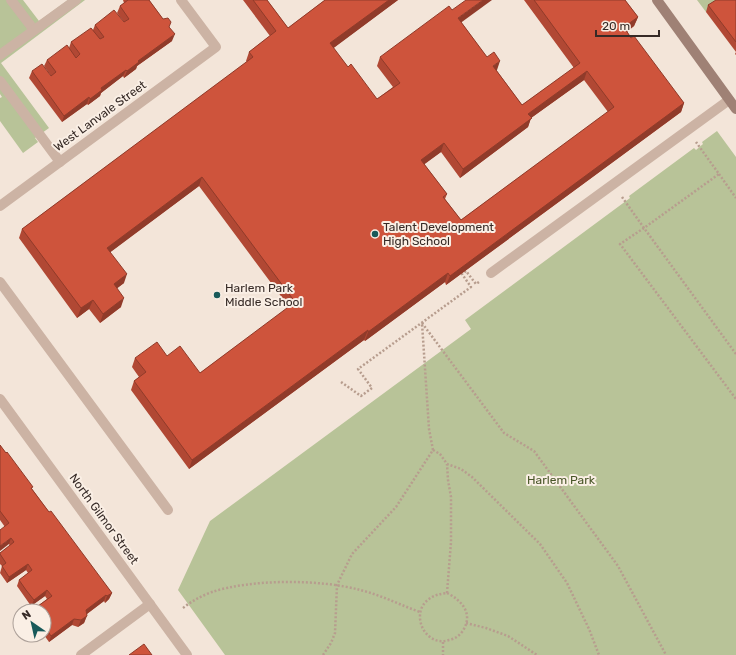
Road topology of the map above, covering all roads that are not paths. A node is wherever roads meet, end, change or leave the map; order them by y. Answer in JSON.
{"nodes":[{"id":1,"x":11,"y":0,"type":"edge"},
{"id":2,"x":76,"y":0,"type":"edge"},
{"id":3,"x":181,"y":0,"type":"edge"},
{"id":4,"x":659,"y":1,"type":"edge"},
{"id":5,"x":34,"y":30,"type":"junction"},
{"id":6,"x":0,"y":55,"type":"edge"},
{"id":7,"x":0,"y":81,"type":"edge"},
{"id":8,"x":733,"y":98,"type":"edge"},
{"id":9,"x":736,"y":109,"type":"edge"},
{"id":10,"x":60,"y":162,"type":"junction"},
{"id":11,"x":0,"y":206,"type":"edge"},
{"id":12,"x":491,"y":273,"type":"road end"},
{"id":13,"x":0,"y":282,"type":"edge"},
{"id":14,"x":0,"y":399,"type":"edge"},
{"id":15,"x":168,"y":510,"type":"dead end"},
{"id":16,"x":150,"y":604,"type":"junction"},
{"id":17,"x":81,"y":655,"type":"edge"},
{"id":18,"x":187,"y":655,"type":"edge"}],
"edges":[{"from":1,"to":5,"type":"street"},
{"from":2,"to":5,"type":"street"},
{"from":3,"to":10,"type":"street","name":"West Lanvale Street"},
{"from":4,"to":8,"type":"street"},
{"from":5,"to":6,"type":"street"},
{"from":7,"to":10,"type":"street"},
{"from":8,"to":9,"type":"street"},
{"from":8,"to":12,"type":"street"},
{"from":10,"to":11,"type":"street","name":"West Lanvale Street"},
{"from":13,"to":15,"type":"street"},
{"from":14,"to":16,"type":"street","name":"North Gilmor Street"},
{"from":16,"to":17,"type":"street"},
{"from":16,"to":18,"type":"street","name":"North Gilmor Street"}]}
